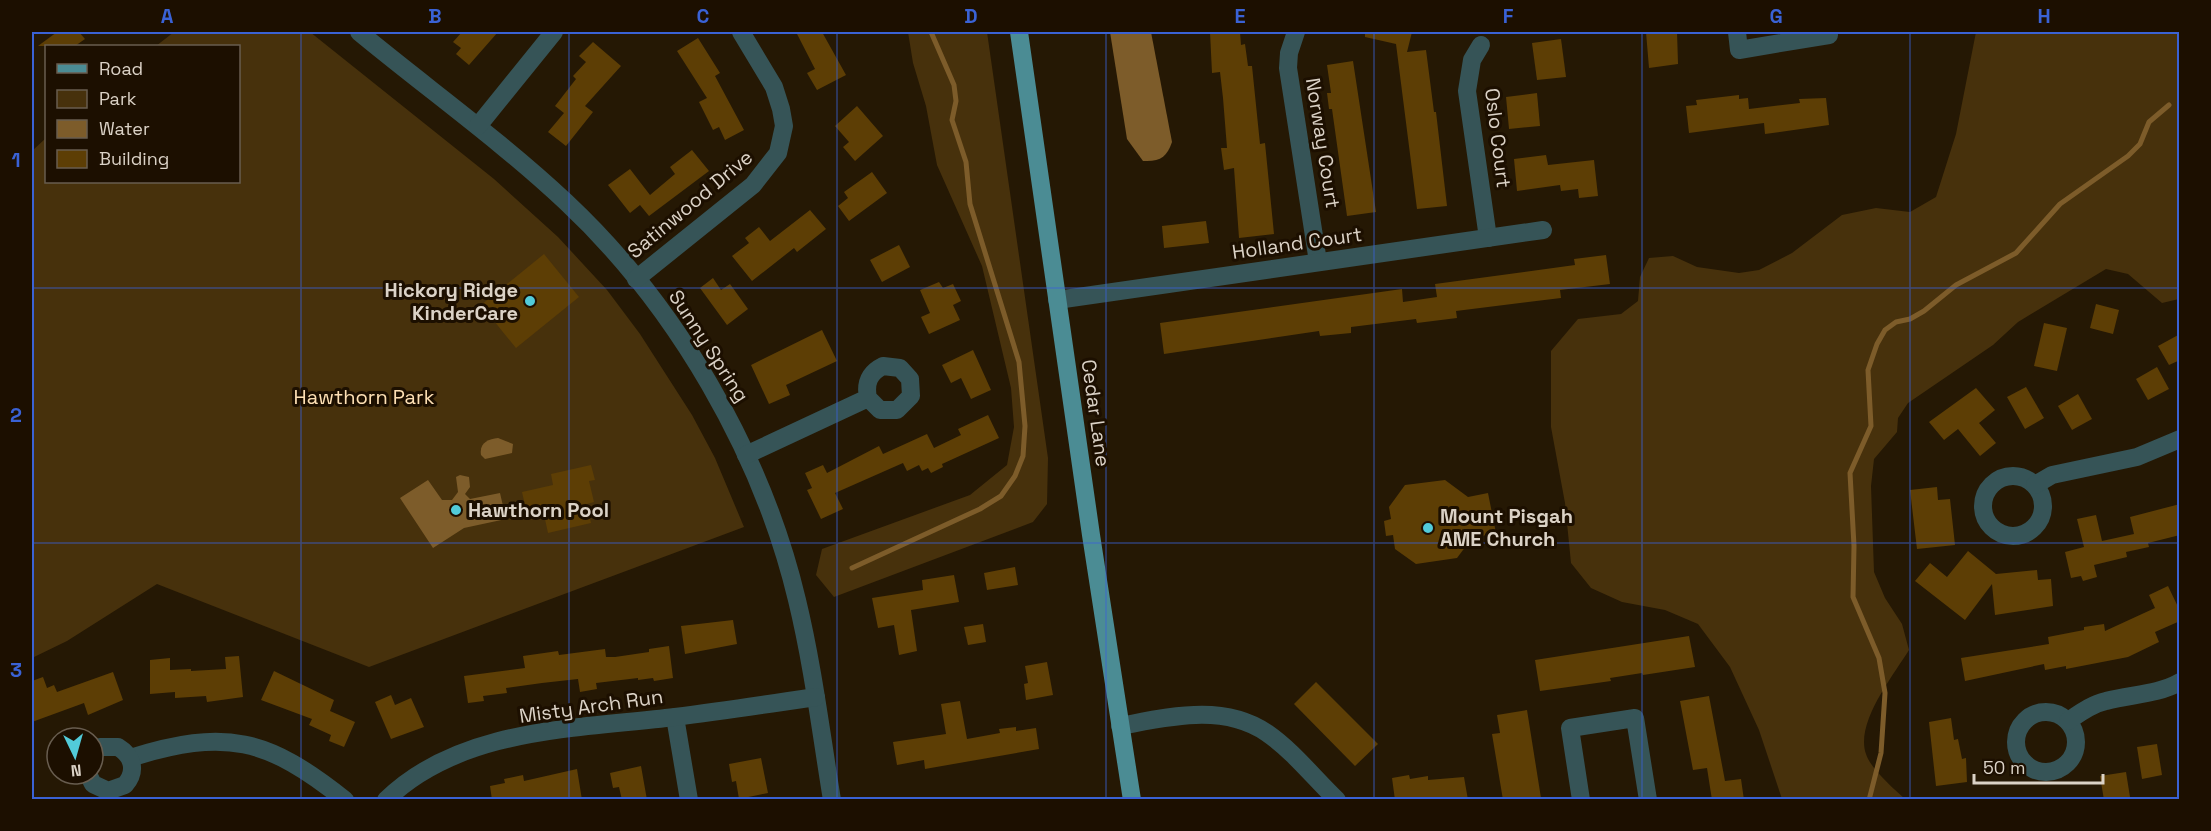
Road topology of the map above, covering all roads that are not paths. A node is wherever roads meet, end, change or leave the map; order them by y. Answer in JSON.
{"nodes":[{"id":1,"x":359,"y":32,"type":"edge"},
{"id":2,"x":554,"y":32,"type":"edge"},
{"id":3,"x":741,"y":32,"type":"edge"},
{"id":4,"x":1019,"y":32,"type":"edge"},
{"id":5,"x":1296,"y":32,"type":"edge"},
{"id":6,"x":1737,"y":32,"type":"edge"},
{"id":7,"x":1828,"y":32,"type":"edge"},
{"id":8,"x":1481,"y":45,"type":"dead end"},
{"id":9,"x":478,"y":126,"type":"junction"},
{"id":10,"x":1543,"y":230,"type":"dead end"},
{"id":11,"x":1488,"y":238,"type":"junction"},
{"id":12,"x":1318,"y":262,"type":"junction"},
{"id":13,"x":636,"y":279,"type":"junction"},
{"id":14,"x":1057,"y":300,"type":"junction"},
{"id":15,"x":868,"y":398,"type":"dead end"},
{"id":16,"x":2180,"y":439,"type":"edge"},
{"id":17,"x":746,"y":455,"type":"junction"},
{"id":18,"x":2035,"y":485,"type":"dead end"},
{"id":19,"x":2180,"y":682,"type":"edge"},
{"id":20,"x":816,"y":697,"type":"junction"},
{"id":21,"x":675,"y":717,"type":"junction"},
{"id":22,"x":2068,"y":721,"type":"dead end"},
{"id":23,"x":1120,"y":726,"type":"junction"},
{"id":24,"x":105,"y":746,"type":"edge"},
{"id":25,"x":130,"y":758,"type":"junction"},
{"id":26,"x":96,"y":786,"type":"edge"},
{"id":27,"x":345,"y":800,"type":"edge"},
{"id":28,"x":386,"y":800,"type":"edge"},
{"id":29,"x":688,"y":800,"type":"edge"},
{"id":30,"x":832,"y":800,"type":"edge"},
{"id":31,"x":1132,"y":800,"type":"edge"},
{"id":32,"x":1337,"y":800,"type":"edge"},
{"id":33,"x":1581,"y":800,"type":"edge"},
{"id":34,"x":1648,"y":800,"type":"edge"}],
"edges":[{"from":1,"to":9,"type":"street","name":"Sunny Spring"},
{"from":2,"to":9,"type":"street"},
{"from":3,"to":13,"type":"street","name":"Satinwood Drive"},
{"from":4,"to":14,"type":"main road","name":"Cedar Lane"},
{"from":5,"to":12,"type":"street","name":"Norway Court"},
{"from":6,"to":7,"type":"street"},
{"from":8,"to":11,"type":"street","name":"Oslo Court"},
{"from":9,"to":13,"type":"street","name":"Sunny Spring"},
{"from":10,"to":11,"type":"street","name":"Holland Court"},
{"from":11,"to":12,"type":"street","name":"Holland Court"},
{"from":12,"to":14,"type":"street","name":"Holland Court"},
{"from":13,"to":17,"type":"street","name":"Sunny Spring"},
{"from":14,"to":23,"type":"main road","name":"Cedar Lane"},
{"from":15,"to":17,"type":"street"},
{"from":16,"to":18,"type":"street"},
{"from":17,"to":20,"type":"street","name":"Sunny Spring"},
{"from":19,"to":22,"type":"street"},
{"from":20,"to":21,"type":"street","name":"Misty Arch Run"},
{"from":20,"to":30,"type":"street","name":"Sunny Spring"},
{"from":21,"to":28,"type":"street","name":"Misty Arch Run"},
{"from":21,"to":29,"type":"street"},
{"from":23,"to":31,"type":"main road","name":"Cedar Lane"},
{"from":23,"to":32,"type":"street"},
{"from":24,"to":25,"type":"street"},
{"from":25,"to":26,"type":"street"},
{"from":25,"to":27,"type":"street"},
{"from":33,"to":34,"type":"street"}]}
